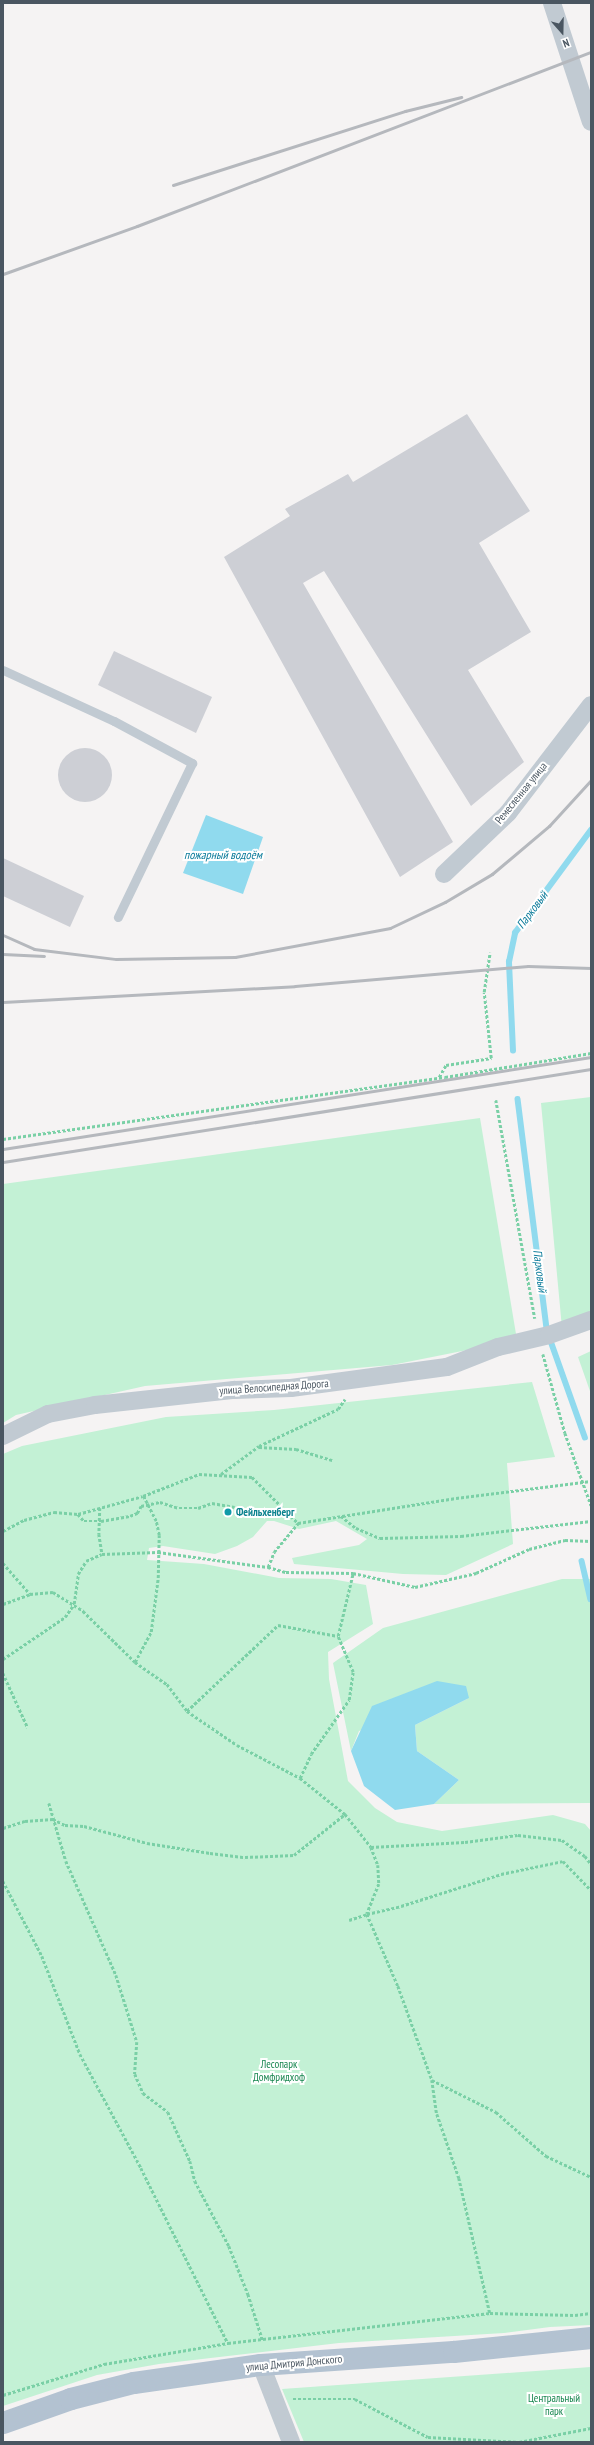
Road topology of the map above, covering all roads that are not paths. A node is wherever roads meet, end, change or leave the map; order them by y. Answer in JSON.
{"nodes":[{"id":1,"x":552,"y":3,"type":"edge"},
{"id":2,"x":591,"y":122,"type":"edge"},
{"id":3,"x":3,"y":670,"type":"edge"},
{"id":4,"x":591,"y":705,"type":"edge"},
{"id":5,"x":444,"y":874,"type":"dead end"},
{"id":6,"x":118,"y":917,"type":"dead end"},
{"id":7,"x":591,"y":1320,"type":"edge"},
{"id":8,"x":3,"y":1436,"type":"edge"},
{"id":9,"x":591,"y":2338,"type":"edge"},
{"id":10,"x":261,"y":2365,"type":"junction"},
{"id":11,"x":3,"y":2423,"type":"edge"},
{"id":12,"x":291,"y":2442,"type":"edge"}],
"edges":[{"from":1,"to":2,"type":"street"},
{"from":3,"to":6,"type":"lane"},
{"from":4,"to":5,"type":"street","name":"Ремесленная улица"},
{"from":7,"to":8,"type":"street","name":"улица Велосипедная Дорога"},
{"from":9,"to":10,"type":"main road","name":"улица Дмитрия Донского"},
{"from":10,"to":11,"type":"main road","name":"улица Дмитрия Донского"},
{"from":10,"to":12,"type":"street"}]}
